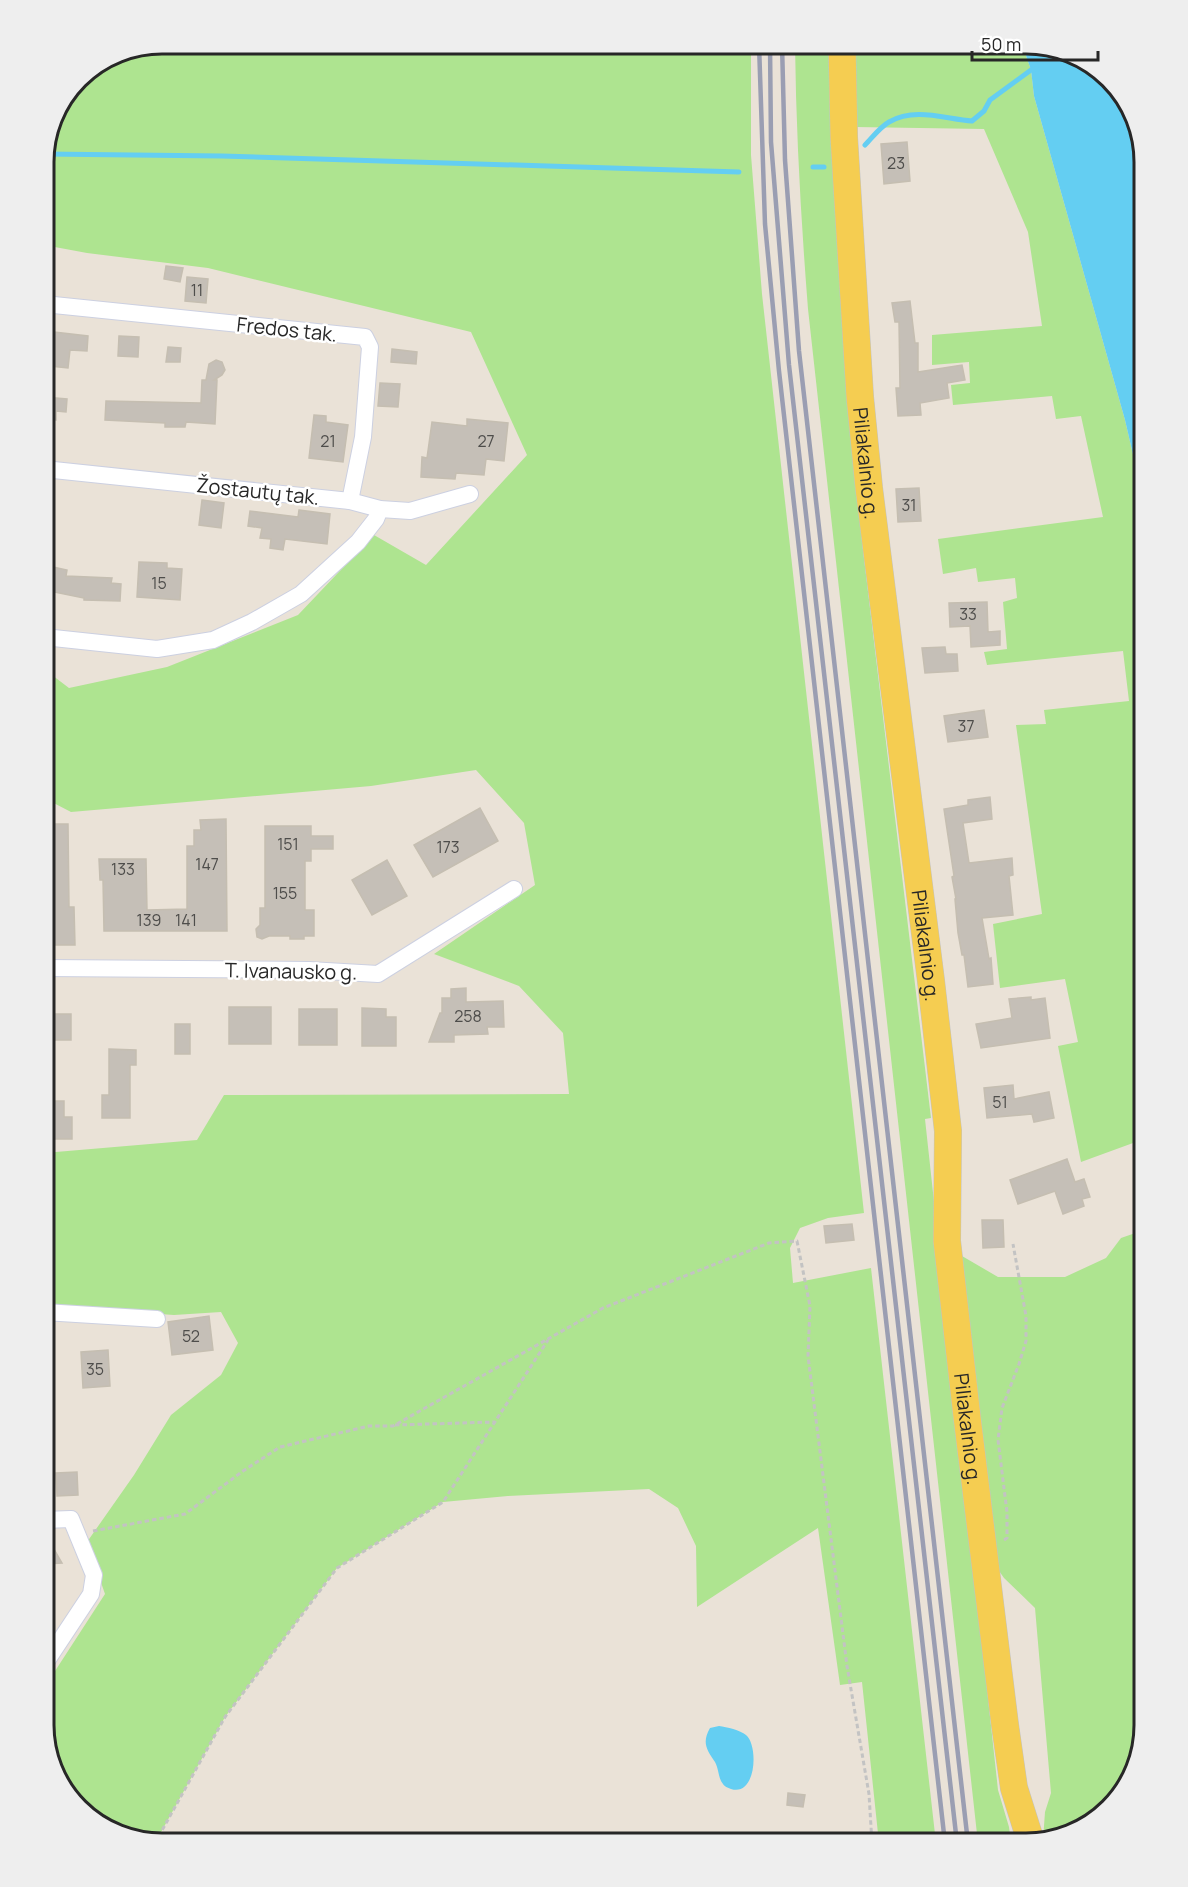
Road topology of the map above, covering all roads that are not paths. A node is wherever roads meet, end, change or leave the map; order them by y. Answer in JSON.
{"nodes":[{"id":1,"x":842,"y":54,"type":"edge"},
{"id":2,"x":54,"y":305,"type":"edge"},
{"id":3,"x":54,"y":470,"type":"edge"},
{"id":4,"x":470,"y":494,"type":"dead end"},
{"id":5,"x":350,"y":501,"type":"junction"},
{"id":6,"x":381,"y":509,"type":"junction"},
{"id":7,"x":54,"y":638,"type":"edge"},
{"id":8,"x":514,"y":889,"type":"dead end"},
{"id":9,"x":54,"y":968,"type":"edge"},
{"id":10,"x":54,"y":1313,"type":"edge"},
{"id":11,"x":157,"y":1319,"type":"dead end"},
{"id":12,"x":54,"y":1522,"type":"edge"},
{"id":13,"x":54,"y":1650,"type":"edge"},
{"id":14,"x":1028,"y":1833,"type":"edge"}],
"edges":[{"from":1,"to":14,"type":"main road","name":"Piliakalnio g."},
{"from":2,"to":5,"type":"street","name":"Fredos tak."},
{"from":3,"to":5,"type":"street","name":"Žostautų tak."},
{"from":4,"to":6,"type":"street","name":"Žostautų tak."},
{"from":5,"to":6,"type":"street","name":"Žostautų tak."},
{"from":6,"to":7,"type":"street"},
{"from":8,"to":9,"type":"street","name":"T. Ivanausko g."},
{"from":10,"to":11,"type":"street"},
{"from":12,"to":13,"type":"street"}]}
